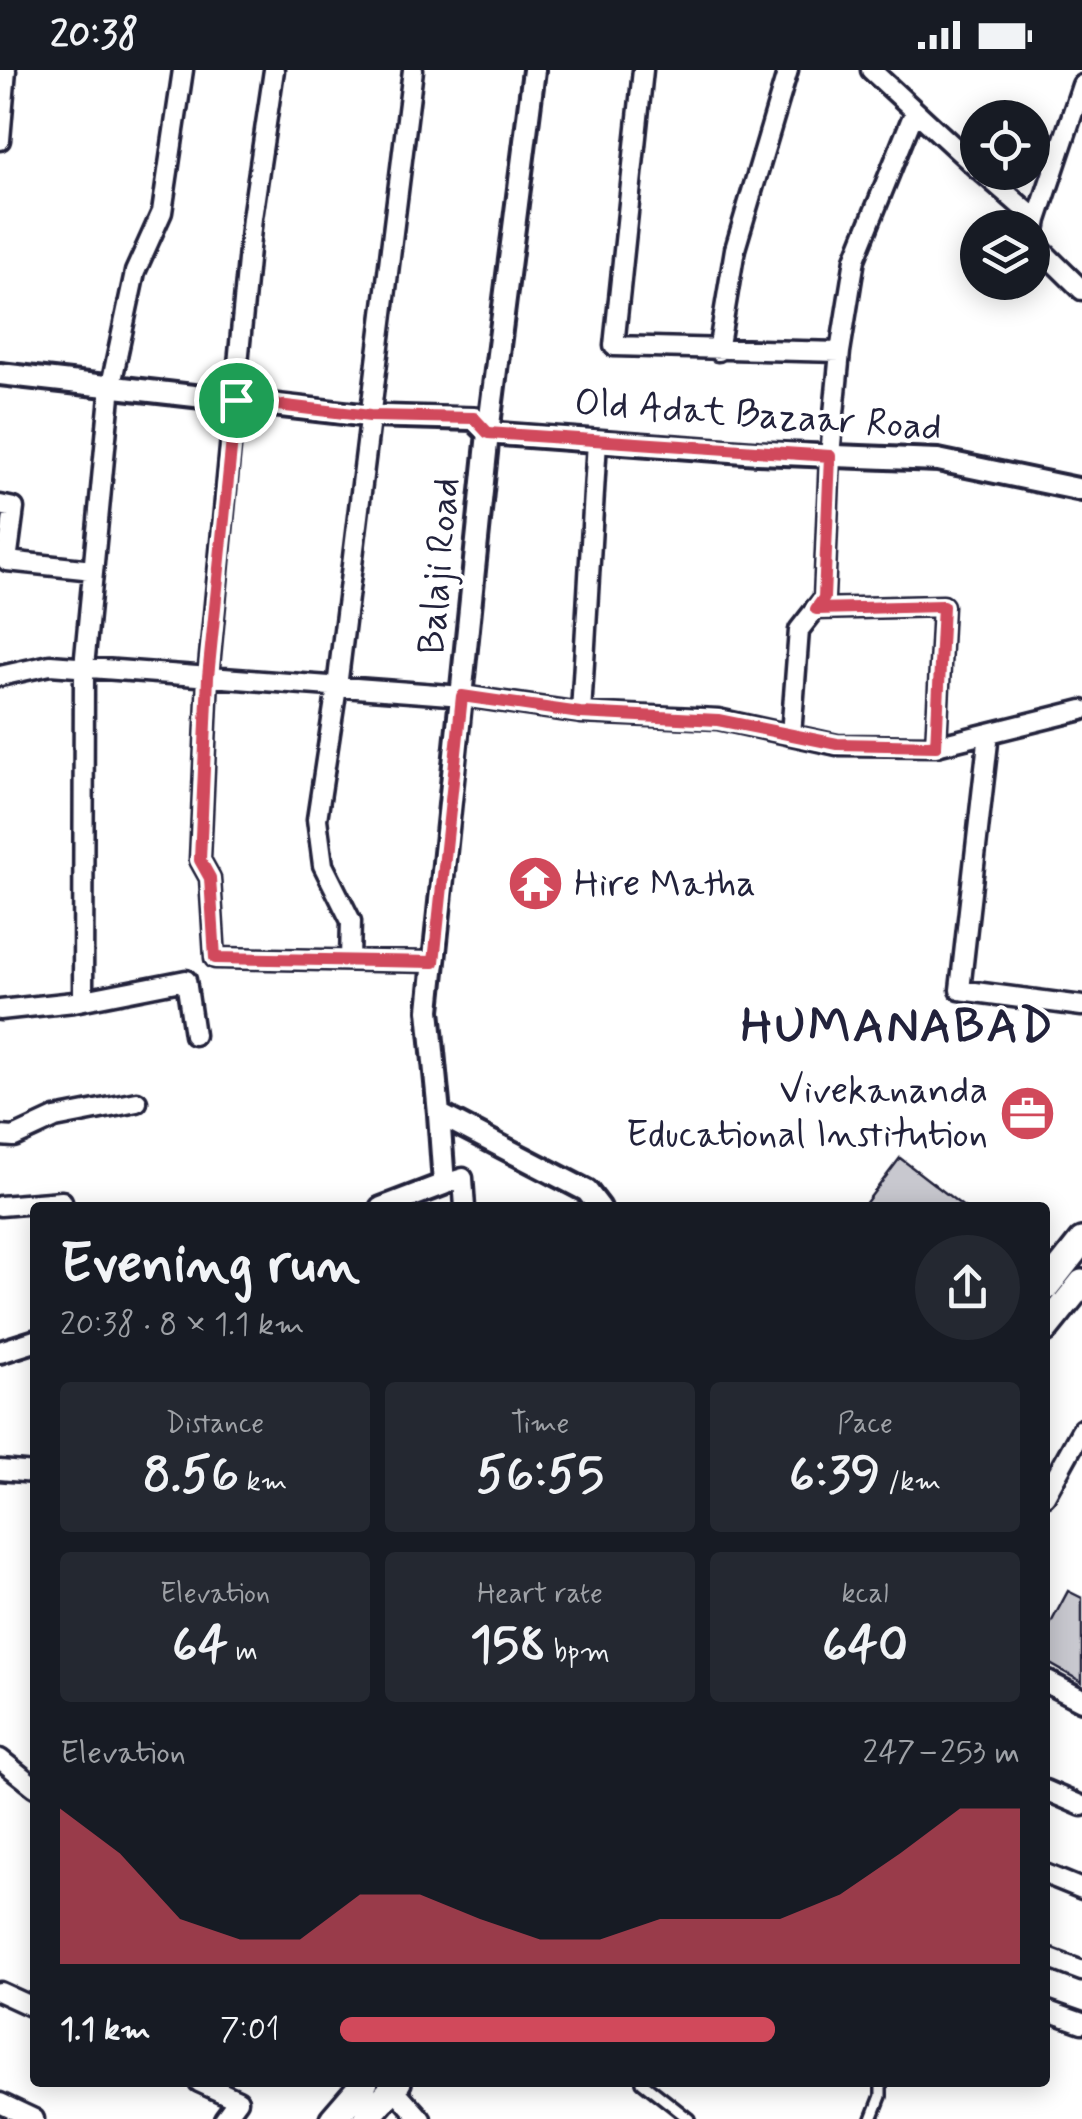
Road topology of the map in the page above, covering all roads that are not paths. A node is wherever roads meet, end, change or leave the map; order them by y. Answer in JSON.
{"nodes":[{"id":1,"x":6,"y":70,"type":"edge"},
{"id":2,"x":274,"y":70,"type":"edge"},
{"id":3,"x":413,"y":70,"type":"edge"},
{"id":4,"x":534,"y":70,"type":"edge"},
{"id":5,"x":643,"y":70,"type":"edge"},
{"id":6,"x":788,"y":70,"type":"edge"},
{"id":7,"x":871,"y":70,"type":"edge"},
{"id":8,"x":180,"y":71,"type":"edge"},
{"id":9,"x":1082,"y":85,"type":"edge"},
{"id":10,"x":914,"y":113,"type":"junction"},
{"id":11,"x":0,"y":138,"type":"edge"},
{"id":12,"x":960,"y":153,"type":"edge"},
{"id":13,"x":1003,"y":190,"type":"edge"},
{"id":14,"x":1026,"y":210,"type":"edge"},
{"id":15,"x":1040,"y":210,"type":"edge"},
{"id":16,"x":1050,"y":259,"type":"edge"},
{"id":17,"x":1082,"y":290,"type":"edge"},
{"id":18,"x":718,"y":351,"type":"junction"},
{"id":19,"x":840,"y":352,"type":"junction"},
{"id":20,"x":0,"y":374,"type":"edge"},
{"id":21,"x":111,"y":384,"type":"junction"},
{"id":22,"x":236,"y":400,"type":"junction"},
{"id":23,"x":370,"y":416,"type":"junction"},
{"id":24,"x":488,"y":433,"type":"junction"},
{"id":25,"x":597,"y":441,"type":"junction"},
{"id":26,"x":830,"y":456,"type":"junction"},
{"id":27,"x":1082,"y":490,"type":"edge"},
{"id":28,"x":0,"y":505,"type":"edge"},
{"id":29,"x":93,"y":570,"type":"junction"},
{"id":30,"x":816,"y":609,"type":"junction"},
{"id":31,"x":84,"y":668,"type":"junction"},
{"id":32,"x":0,"y":676,"type":"edge"},
{"id":33,"x":208,"y":677,"type":"junction"},
{"id":34,"x":338,"y":687,"type":"junction"},
{"id":35,"x":462,"y":696,"type":"junction"},
{"id":36,"x":1082,"y":710,"type":"edge"},
{"id":37,"x":580,"y":713,"type":"junction"},
{"id":38,"x":989,"y":734,"type":"junction"},
{"id":39,"x":791,"y":735,"type":"junction"},
{"id":40,"x":936,"y":746,"type":"junction"},
{"id":41,"x":350,"y":959,"type":"junction"},
{"id":42,"x":434,"y":962,"type":"junction"},
{"id":43,"x":83,"y":1000,"type":"junction"},
{"id":44,"x":1082,"y":1006,"type":"edge"},
{"id":45,"x":0,"y":1010,"type":"edge"},
{"id":46,"x":194,"y":1035,"type":"dead end"},
{"id":47,"x":137,"y":1102,"type":"dead end"},
{"id":48,"x":439,"y":1114,"type":"junction"},
{"id":49,"x":0,"y":1136,"type":"edge"},
{"id":50,"x":444,"y":1184,"type":"junction"},
{"id":51,"x":396,"y":1202,"type":"edge"},
{"id":52,"x":465,"y":1202,"type":"edge"},
{"id":53,"x":595,"y":1202,"type":"edge"},
{"id":54,"x":30,"y":1203,"type":"edge"},
{"id":55,"x":0,"y":1206,"type":"edge"},
{"id":56,"x":1082,"y":1241,"type":"edge"},
{"id":57,"x":1050,"y":1282,"type":"edge"},
{"id":58,"x":1082,"y":1283,"type":"edge"},
{"id":59,"x":1050,"y":1323,"type":"edge"},
{"id":60,"x":30,"y":1343,"type":"edge"},
{"id":61,"x":0,"y":1352,"type":"edge"},
{"id":62,"x":1082,"y":1429,"type":"edge"},
{"id":63,"x":0,"y":1470,"type":"edge"},
{"id":64,"x":30,"y":1473,"type":"edge"},
{"id":65,"x":1050,"y":1487,"type":"edge"},
{"id":66,"x":1050,"y":1684,"type":"edge"},
{"id":67,"x":1082,"y":1700,"type":"edge"},
{"id":68,"x":0,"y":1759,"type":"edge"},
{"id":69,"x":30,"y":1783,"type":"edge"},
{"id":70,"x":1050,"y":1792,"type":"edge"},
{"id":71,"x":1082,"y":1806,"type":"edge"},
{"id":72,"x":1050,"y":1876,"type":"edge"},
{"id":73,"x":1082,"y":1889,"type":"edge"},
{"id":74,"x":1050,"y":1959,"type":"edge"},
{"id":75,"x":1082,"y":1972,"type":"edge"},
{"id":76,"x":0,"y":1992,"type":"edge"},
{"id":77,"x":30,"y":2006,"type":"edge"},
{"id":78,"x":1050,"y":2012,"type":"edge"},
{"id":79,"x":1082,"y":2023,"type":"edge"},
{"id":80,"x":210,"y":2087,"type":"edge"},
{"id":81,"x":361,"y":2087,"type":"edge"},
{"id":82,"x":391,"y":2087,"type":"edge"},
{"id":83,"x":395,"y":2087,"type":"edge"},
{"id":84,"x":648,"y":2087,"type":"edge"},
{"id":85,"x":881,"y":2087,"type":"edge"},
{"id":86,"x":0,"y":2102,"type":"edge"},
{"id":87,"x":34,"y":2119,"type":"edge"},
{"id":88,"x":224,"y":2119,"type":"edge"},
{"id":89,"x":333,"y":2119,"type":"edge"},
{"id":90,"x":366,"y":2119,"type":"edge"},
{"id":91,"x":421,"y":2119,"type":"edge"},
{"id":92,"x":689,"y":2119,"type":"edge"},
{"id":93,"x":872,"y":2119,"type":"edge"}],
"edges":[{"from":1,"to":11,"type":"street"},
{"from":2,"to":22,"type":"street"},
{"from":3,"to":23,"type":"street"},
{"from":4,"to":24,"type":"street","name":"Balaji Road"},
{"from":5,"to":18,"type":"street"},
{"from":6,"to":18,"type":"street"},
{"from":7,"to":10,"type":"street"},
{"from":8,"to":21,"type":"street"},
{"from":9,"to":15,"type":"street"},
{"from":10,"to":12,"type":"street"},
{"from":10,"to":19,"type":"street"},
{"from":13,"to":14,"type":"street"},
{"from":16,"to":17,"type":"street"},
{"from":18,"to":19,"type":"street"},
{"from":19,"to":26,"type":"street"},
{"from":20,"to":21,"type":"street","name":"Old Adat Bazaar Road"},
{"from":21,"to":22,"type":"street","name":"Old Adat Bazaar Road"},
{"from":21,"to":29,"type":"street"},
{"from":22,"to":23,"type":"street","name":"Old Adat Bazaar Road"},
{"from":22,"to":33,"type":"street"},
{"from":23,"to":24,"type":"street","name":"Old Adat Bazaar Road"},
{"from":23,"to":34,"type":"street"},
{"from":24,"to":25,"type":"street","name":"Old Adat Bazaar Road"},
{"from":24,"to":35,"type":"street","name":"Balaji Road"},
{"from":25,"to":26,"type":"street","name":"Old Adat Bazaar Road"},
{"from":25,"to":37,"type":"street"},
{"from":26,"to":27,"type":"street","name":"Old Adat Bazaar Road"},
{"from":26,"to":30,"type":"street"},
{"from":28,"to":29,"type":"street"},
{"from":29,"to":31,"type":"street"},
{"from":30,"to":39,"type":"street"},
{"from":30,"to":40,"type":"street"},
{"from":31,"to":32,"type":"street"},
{"from":31,"to":33,"type":"street"},
{"from":31,"to":43,"type":"street"},
{"from":33,"to":34,"type":"street"},
{"from":33,"to":41,"type":"street"},
{"from":34,"to":35,"type":"street"},
{"from":34,"to":41,"type":"street"},
{"from":35,"to":37,"type":"street"},
{"from":35,"to":42,"type":"street","name":"Balaji Road"},
{"from":36,"to":38,"type":"street"},
{"from":37,"to":39,"type":"street"},
{"from":38,"to":40,"type":"street"},
{"from":38,"to":44,"type":"street"},
{"from":39,"to":40,"type":"street"},
{"from":41,"to":42,"type":"street"},
{"from":42,"to":48,"type":"street","name":"Balaji Road"},
{"from":43,"to":45,"type":"street"},
{"from":43,"to":46,"type":"street"},
{"from":47,"to":49,"type":"street"},
{"from":48,"to":50,"type":"street","name":"Balaji Road"},
{"from":48,"to":53,"type":"street"},
{"from":50,"to":51,"type":"street"},
{"from":50,"to":52,"type":"street"},
{"from":54,"to":55,"type":"street"},
{"from":56,"to":57,"type":"main road"},
{"from":58,"to":59,"type":"main road"},
{"from":60,"to":61,"type":"street"},
{"from":62,"to":65,"type":"street"},
{"from":63,"to":64,"type":"street"},
{"from":66,"to":67,"type":"street"},
{"from":68,"to":69,"type":"street"},
{"from":70,"to":71,"type":"street"},
{"from":72,"to":73,"type":"street"},
{"from":74,"to":75,"type":"street"},
{"from":76,"to":77,"type":"street"},
{"from":78,"to":79,"type":"street"},
{"from":80,"to":88,"type":"street"},
{"from":81,"to":89,"type":"main road"},
{"from":82,"to":90,"type":"main road"},
{"from":83,"to":91,"type":"street"},
{"from":84,"to":92,"type":"lane"},
{"from":85,"to":93,"type":"lane"},
{"from":86,"to":87,"type":"street"}]}
